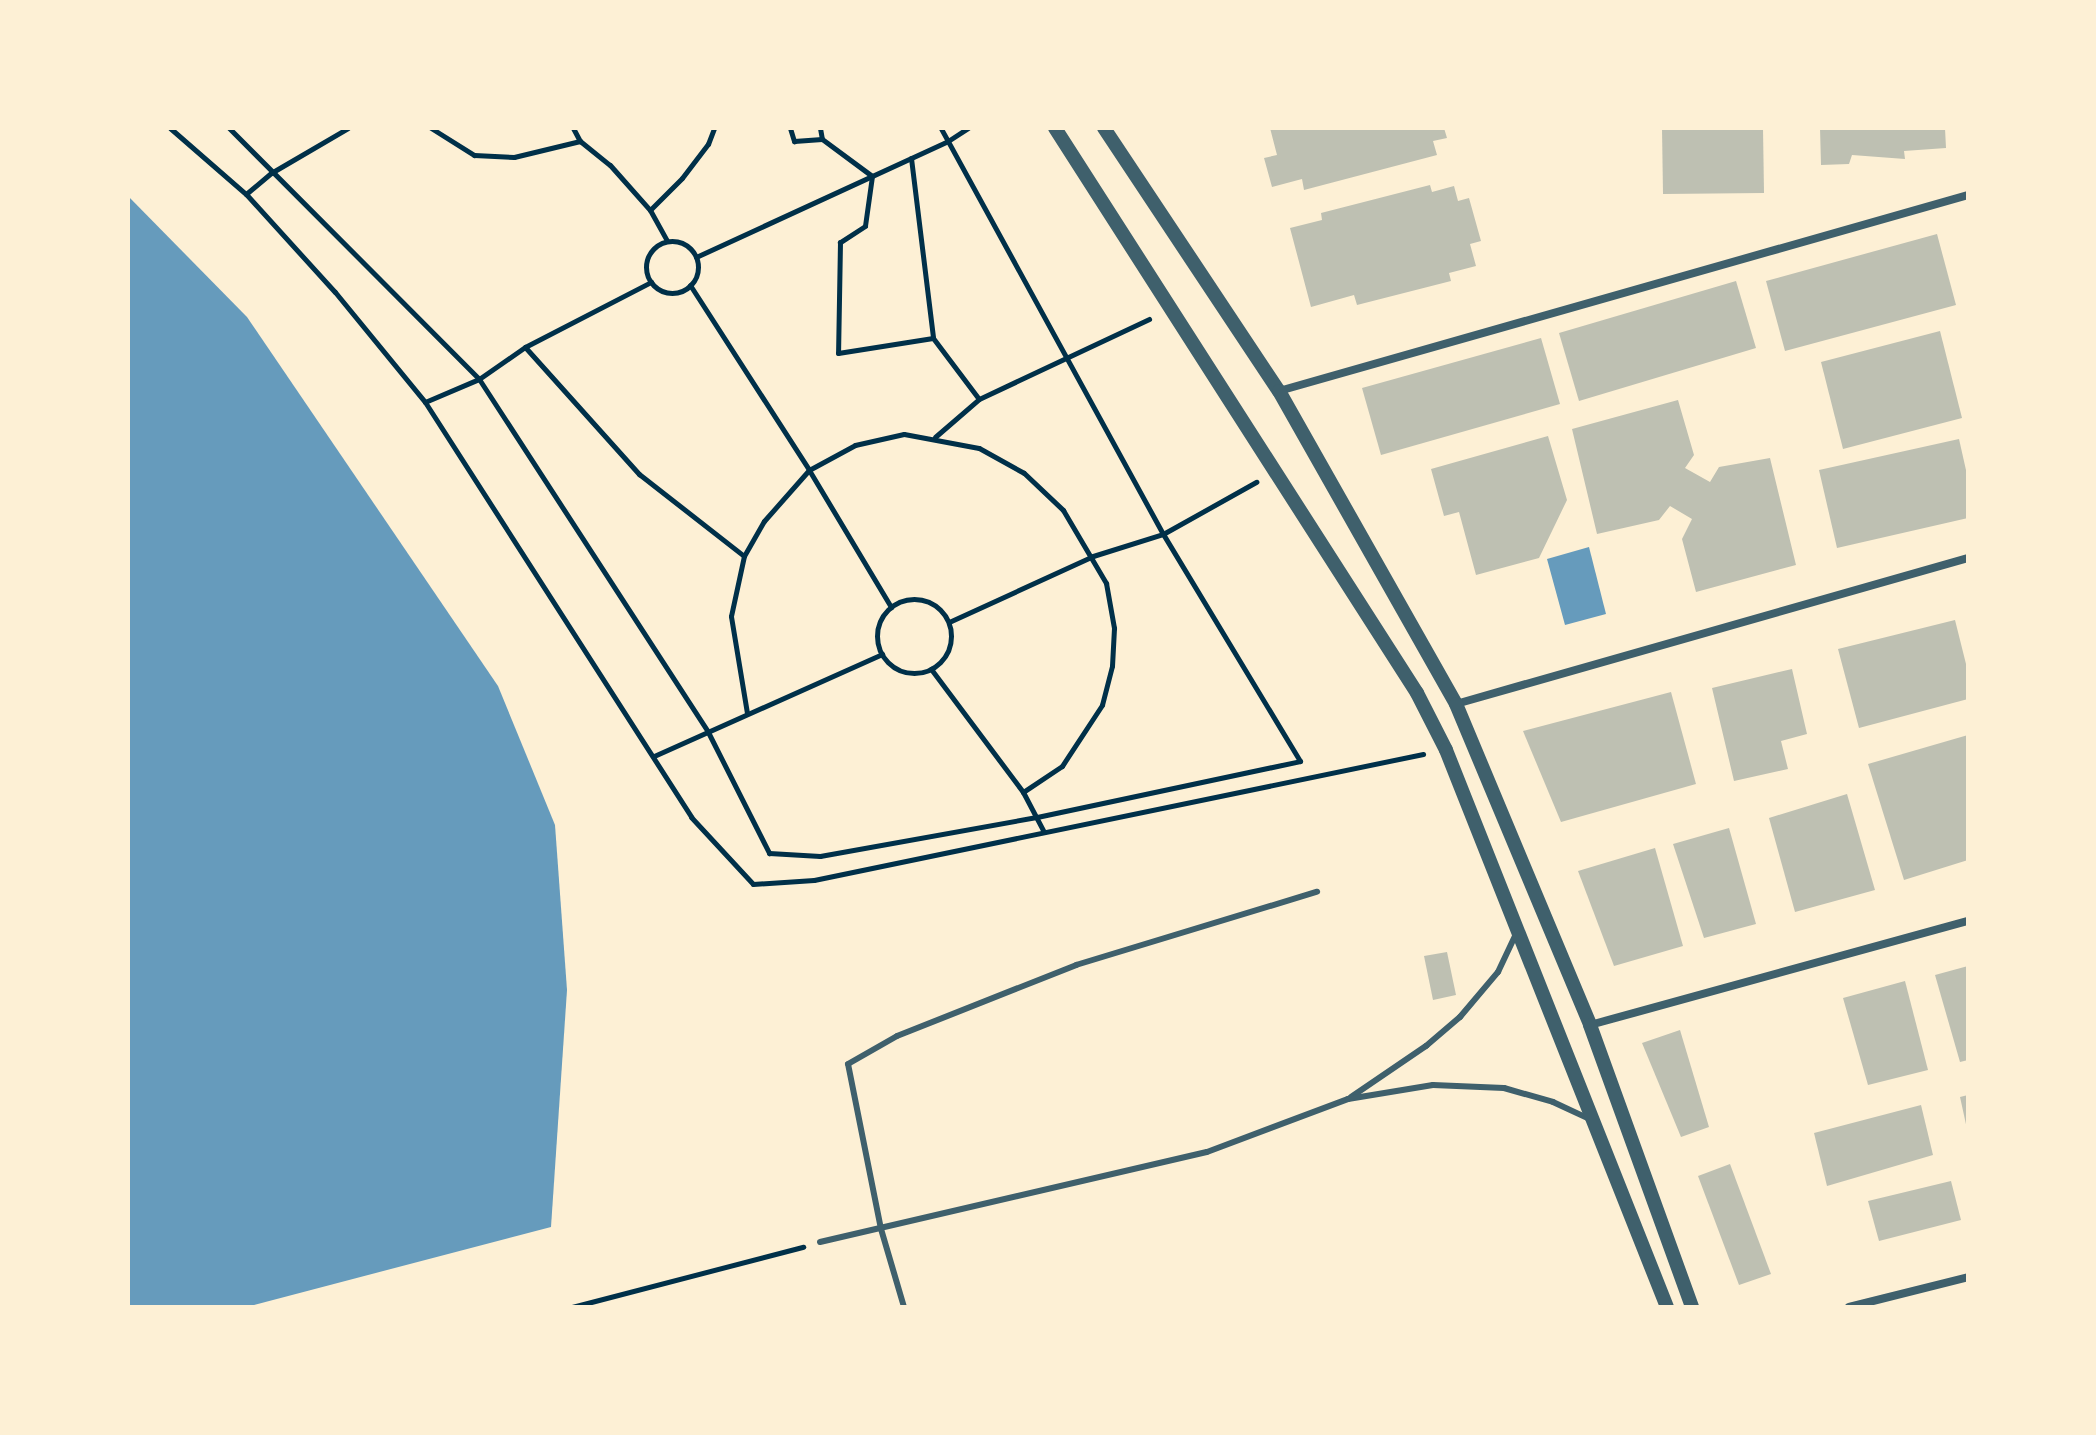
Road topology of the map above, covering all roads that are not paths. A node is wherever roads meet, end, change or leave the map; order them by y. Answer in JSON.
{"nodes":[{"id":1,"x":1055,"y":128,"type":"edge"},
{"id":2,"x":1104,"y":128,"type":"edge"},
{"id":3,"x":1968,"y":195,"type":"edge"},
{"id":4,"x":1279,"y":391,"type":"junction"},
{"id":5,"x":1968,"y":558,"type":"edge"},
{"id":6,"x":1456,"y":704,"type":"junction"},
{"id":7,"x":1317,"y":892,"type":"dead end"},
{"id":8,"x":1968,"y":921,"type":"edge"},
{"id":9,"x":1517,"y":932,"type":"junction"},
{"id":10,"x":1590,"y":1025,"type":"junction"},
{"id":11,"x":1348,"y":1099,"type":"junction"},
{"id":12,"x":1593,"y":1121,"type":"junction"},
{"id":13,"x":881,"y":1229,"type":"junction"},
{"id":14,"x":820,"y":1242,"type":"road end"},
{"id":15,"x":1968,"y":1277,"type":"edge"},
{"id":16,"x":904,"y":1307,"type":"edge"},
{"id":17,"x":1667,"y":1307,"type":"edge"},
{"id":18,"x":1692,"y":1307,"type":"edge"},
{"id":19,"x":1849,"y":1307,"type":"edge"}],
"edges":[{"from":1,"to":9,"type":"street"},
{"from":2,"to":4,"type":"street"},
{"from":3,"to":4,"type":"street"},
{"from":4,"to":6,"type":"street"},
{"from":5,"to":6,"type":"street"},
{"from":6,"to":10,"type":"street"},
{"from":7,"to":13,"type":"lane"},
{"from":8,"to":10,"type":"street"},
{"from":9,"to":11,"type":"lane"},
{"from":9,"to":12,"type":"street"},
{"from":10,"to":18,"type":"street"},
{"from":11,"to":12,"type":"lane"},
{"from":11,"to":13,"type":"lane"},
{"from":12,"to":17,"type":"street"},
{"from":13,"to":14,"type":"lane"},
{"from":13,"to":16,"type":"lane"},
{"from":15,"to":19,"type":"street"}]}
